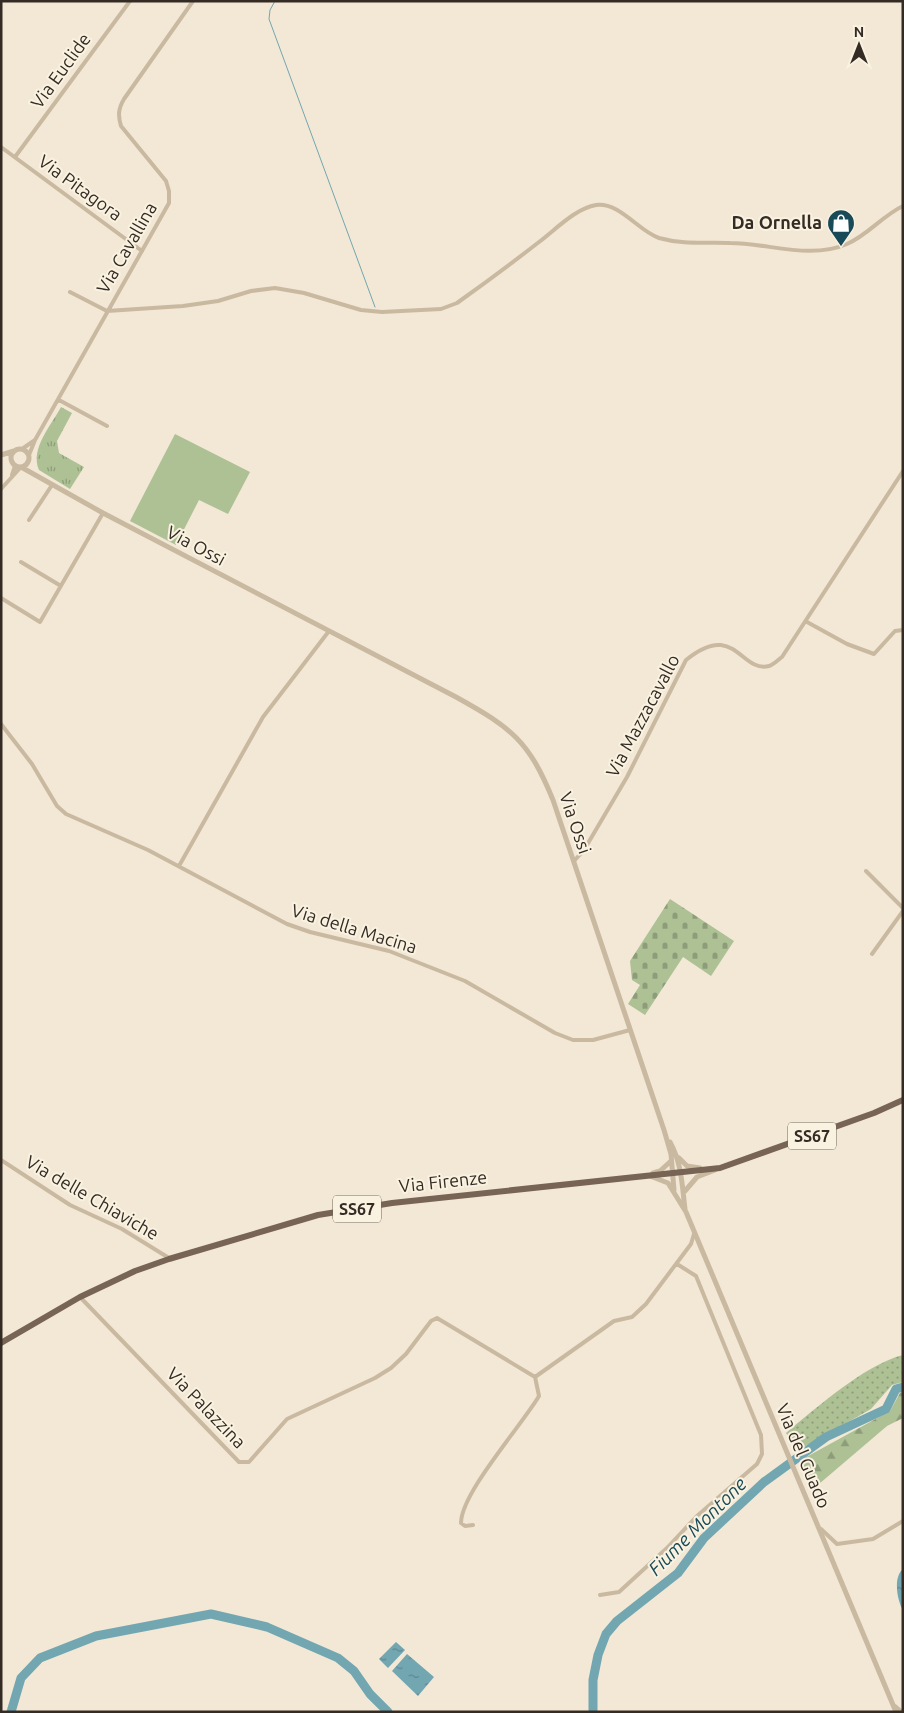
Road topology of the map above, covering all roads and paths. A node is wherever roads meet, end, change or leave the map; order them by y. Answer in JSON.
{"nodes":[{"id":1,"x":130,"y":1,"type":"edge"},
{"id":2,"x":193,"y":1,"type":"edge"},
{"id":3,"x":1,"y":147,"type":"edge"},
{"id":4,"x":15,"y":157,"type":"junction"},
{"id":5,"x":903,"y":206,"type":"edge"},
{"id":6,"x":142,"y":251,"type":"junction"},
{"id":7,"x":70,"y":292,"type":"dead end"},
{"id":8,"x":107,"y":311,"type":"junction"},
{"id":9,"x":59,"y":400,"type":"junction"},
{"id":10,"x":107,"y":426,"type":"dead end"},
{"id":11,"x":35,"y":440,"type":"junction"},
{"id":12,"x":22,"y":449,"type":"junction"},
{"id":13,"x":14,"y":450,"type":"junction"},
{"id":14,"x":1,"y":456,"type":"edge"},
{"id":15,"x":29,"y":458,"type":"junction"},
{"id":16,"x":16,"y":465,"type":"junction"},
{"id":17,"x":903,"y":471,"type":"edge"},
{"id":18,"x":36,"y":474,"type":"junction"},
{"id":19,"x":52,"y":485,"type":"junction"},
{"id":20,"x":1,"y":489,"type":"edge"},
{"id":21,"x":103,"y":513,"type":"junction"},
{"id":22,"x":29,"y":520,"type":"dead end"},
{"id":23,"x":21,"y":562,"type":"dead end"},
{"id":24,"x":61,"y":586,"type":"junction"},
{"id":25,"x":1,"y":598,"type":"edge"},
{"id":26,"x":807,"y":622,"type":"junction"},
{"id":27,"x":903,"y":630,"type":"edge"},
{"id":28,"x":329,"y":631,"type":"junction"},
{"id":29,"x":1,"y":724,"type":"edge"},
{"id":30,"x":574,"y":861,"type":"junction"},
{"id":31,"x":179,"y":866,"type":"junction"},
{"id":32,"x":866,"y":871,"type":"dead end"},
{"id":33,"x":903,"y":909,"type":"edge"},
{"id":34,"x":872,"y":954,"type":"dead end"},
{"id":35,"x":630,"y":1030,"type":"junction"},
{"id":36,"x":903,"y":1100,"type":"edge"},
{"id":37,"x":664,"y":1130,"type":"junction"},
{"id":38,"x":678,"y":1158,"type":"junction"},
{"id":39,"x":1,"y":1160,"type":"edge"},
{"id":40,"x":671,"y":1161,"type":"junction"},
{"id":41,"x":720,"y":1168,"type":"junction"},
{"id":42,"x":681,"y":1173,"type":"junction"},
{"id":43,"x":672,"y":1174,"type":"junction"},
{"id":44,"x":648,"y":1176,"type":"junction"},
{"id":45,"x":674,"y":1190,"type":"junction"},
{"id":46,"x":685,"y":1191,"type":"junction"},
{"id":47,"x":686,"y":1212,"type":"junction"},
{"id":48,"x":694,"y":1234,"type":"junction"},
{"id":49,"x":169,"y":1259,"type":"junction"},
{"id":50,"x":677,"y":1264,"type":"junction"},
{"id":51,"x":80,"y":1297,"type":"junction"},
{"id":52,"x":1,"y":1344,"type":"edge"},
{"id":53,"x":535,"y":1376,"type":"junction"},
{"id":54,"x":903,"y":1522,"type":"edge"},
{"id":55,"x":473,"y":1525,"type":"dead end"},
{"id":56,"x":818,"y":1527,"type":"junction"},
{"id":57,"x":600,"y":1595,"type":"dead end"},
{"id":58,"x":893,"y":1704,"type":"junction"},
{"id":59,"x":894,"y":1712,"type":"edge"},
{"id":60,"x":902,"y":1712,"type":"edge"}],
"edges":[{"from":1,"to":4,"type":"street","name":"Via Euclide"},
{"from":2,"to":6,"type":"street","name":"Via Cavallina"},
{"from":3,"to":4,"type":"street","name":"Via Pitagora"},
{"from":4,"to":6,"type":"street","name":"Via Pitagora"},
{"from":5,"to":8,"type":"street"},
{"from":6,"to":8,"type":"street","name":"Via Cavallina"},
{"from":7,"to":8,"type":"street"},
{"from":8,"to":9,"type":"street","name":"Via Cavallina"},
{"from":9,"to":10,"type":"street"},
{"from":9,"to":11,"type":"street","name":"Via Cavallina"},
{"from":11,"to":12,"type":"street","name":"Via Cavallina"},
{"from":11,"to":15,"type":"street","name":"Via Cavallina"},
{"from":12,"to":13,"type":"street","name":"Via Ossi"},
{"from":12,"to":15,"type":"street"},
{"from":13,"to":14,"type":"street","name":"Via Ossi"},
{"from":13,"to":16,"type":"street"},
{"from":14,"to":16,"type":"street","name":"Via Ossi"},
{"from":15,"to":16,"type":"street"},
{"from":15,"to":18,"type":"street","name":"Via Ossi"},
{"from":16,"to":18,"type":"street","name":"Via Ossi"},
{"from":16,"to":20,"type":"street"},
{"from":17,"to":26,"type":"street","name":"Via Mazzacavallo"},
{"from":18,"to":19,"type":"street","name":"Via Ossi"},
{"from":19,"to":21,"type":"street","name":"Via Ossi"},
{"from":19,"to":22,"type":"street"},
{"from":21,"to":24,"type":"street"},
{"from":21,"to":28,"type":"street","name":"Via Ossi"},
{"from":23,"to":24,"type":"street"},
{"from":24,"to":25,"type":"street"},
{"from":26,"to":27,"type":"street"},
{"from":26,"to":30,"type":"street","name":"Via Mazzacavallo"},
{"from":28,"to":30,"type":"street","name":"Via Ossi"},
{"from":28,"to":31,"type":"street"},
{"from":29,"to":31,"type":"street","name":"Via della Macina"},
{"from":30,"to":35,"type":"street","name":"Via Ossi"},
{"from":31,"to":35,"type":"street","name":"Via della Macina"},
{"from":32,"to":33,"type":"street"},
{"from":33,"to":34,"type":"street"},
{"from":35,"to":37,"type":"street","name":"Via Ossi"},
{"from":36,"to":41,"type":"main road","name":"Via Firenze","number":"SS67"},
{"from":37,"to":38,"type":"street","name":"Via Ossi"},
{"from":37,"to":40,"type":"street","name":"Via Ossi"},
{"from":38,"to":41,"type":"street"},
{"from":38,"to":42,"type":"street","name":"Via Ossi"},
{"from":39,"to":49,"type":"street","name":"Via delle Chiaviche"},
{"from":40,"to":43,"type":"street","name":"Via Ossi"},
{"from":40,"to":44,"type":"street"},
{"from":41,"to":42,"type":"main road","name":"Via Firenze","number":"SS67"},
{"from":41,"to":46,"type":"street"},
{"from":42,"to":43,"type":"main road","name":"Via Firenze"},
{"from":42,"to":46,"type":"street","name":"Via del Guado"},
{"from":43,"to":44,"type":"main road","name":"Via Firenze","number":"SS67"},
{"from":43,"to":45,"type":"street","name":"Via del Guado"},
{"from":44,"to":45,"type":"street","name":"Via del Guado"},
{"from":44,"to":49,"type":"main road","name":"Via Firenze","number":"SS67"},
{"from":45,"to":47,"type":"street","name":"Via del Guado"},
{"from":46,"to":47,"type":"street","name":"Via del Guado"},
{"from":47,"to":48,"type":"street","name":"Via del Guado"},
{"from":48,"to":50,"type":"street"},
{"from":48,"to":56,"type":"street","name":"Via del Guado"},
{"from":49,"to":51,"type":"main road","name":"Via Firenze","number":"SS67"},
{"from":50,"to":53,"type":"street"},
{"from":50,"to":57,"type":"street","name":"Via del Guado"},
{"from":51,"to":52,"type":"main road","name":"Via Firenze","number":"SS67"},
{"from":51,"to":53,"type":"street","name":"Via Palazzina"},
{"from":53,"to":55,"type":"street"},
{"from":54,"to":56,"type":"street"},
{"from":56,"to":58,"type":"street","name":"Via del Guado"},
{"from":58,"to":59,"type":"street","name":"Via del Guado"},
{"from":58,"to":60,"type":"street"}]}
